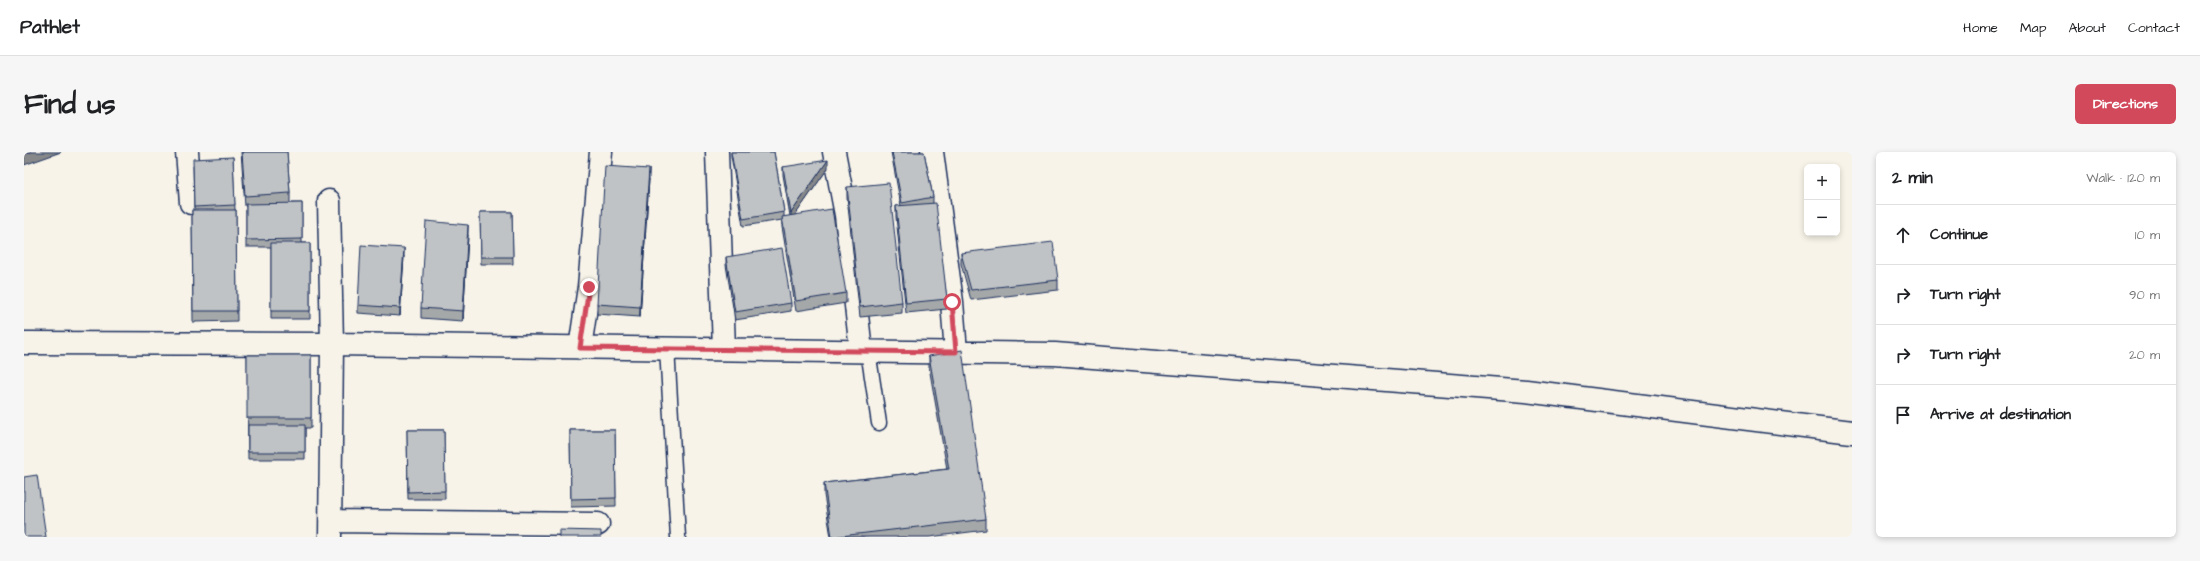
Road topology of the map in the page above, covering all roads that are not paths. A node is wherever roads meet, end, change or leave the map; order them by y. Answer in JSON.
{"nodes":[{"id":1,"x":187,"y":152,"type":"edge"},
{"id":2,"x":601,"y":152,"type":"edge"},
{"id":3,"x":718,"y":152,"type":"edge"},
{"id":4,"x":834,"y":152,"type":"edge"},
{"id":5,"x":932,"y":152,"type":"edge"},
{"id":6,"x":329,"y":201,"type":"dead end"},
{"id":7,"x":192,"y":203,"type":"edge"},
{"id":8,"x":24,"y":343,"type":"edge"},
{"id":9,"x":332,"y":344,"type":"junction"},
{"id":10,"x":580,"y":348,"type":"junction"},
{"id":11,"x":667,"y":348,"type":"junction"},
{"id":12,"x":724,"y":349,"type":"junction"},
{"id":13,"x":864,"y":351,"type":"junction"},
{"id":14,"x":956,"y":352,"type":"junction"},
{"id":15,"x":879,"y":423,"type":"dead end"},
{"id":16,"x":1852,"y":432,"type":"edge"},
{"id":17,"x":598,"y":524,"type":"dead end"},
{"id":18,"x":331,"y":529,"type":"edge"},
{"id":19,"x":678,"y":537,"type":"edge"}],
"edges":[{"from":1,"to":7,"type":"street"},
{"from":2,"to":10,"type":"street"},
{"from":3,"to":12,"type":"street"},
{"from":4,"to":13,"type":"street"},
{"from":5,"to":14,"type":"street"},
{"from":6,"to":9,"type":"street"},
{"from":8,"to":9,"type":"street"},
{"from":9,"to":10,"type":"street"},
{"from":9,"to":18,"type":"street"},
{"from":10,"to":11,"type":"street"},
{"from":11,"to":12,"type":"street"},
{"from":11,"to":19,"type":"lane"},
{"from":12,"to":13,"type":"street"},
{"from":13,"to":14,"type":"street"},
{"from":13,"to":15,"type":"lane"},
{"from":14,"to":16,"type":"street"},
{"from":17,"to":18,"type":"street"}]}
